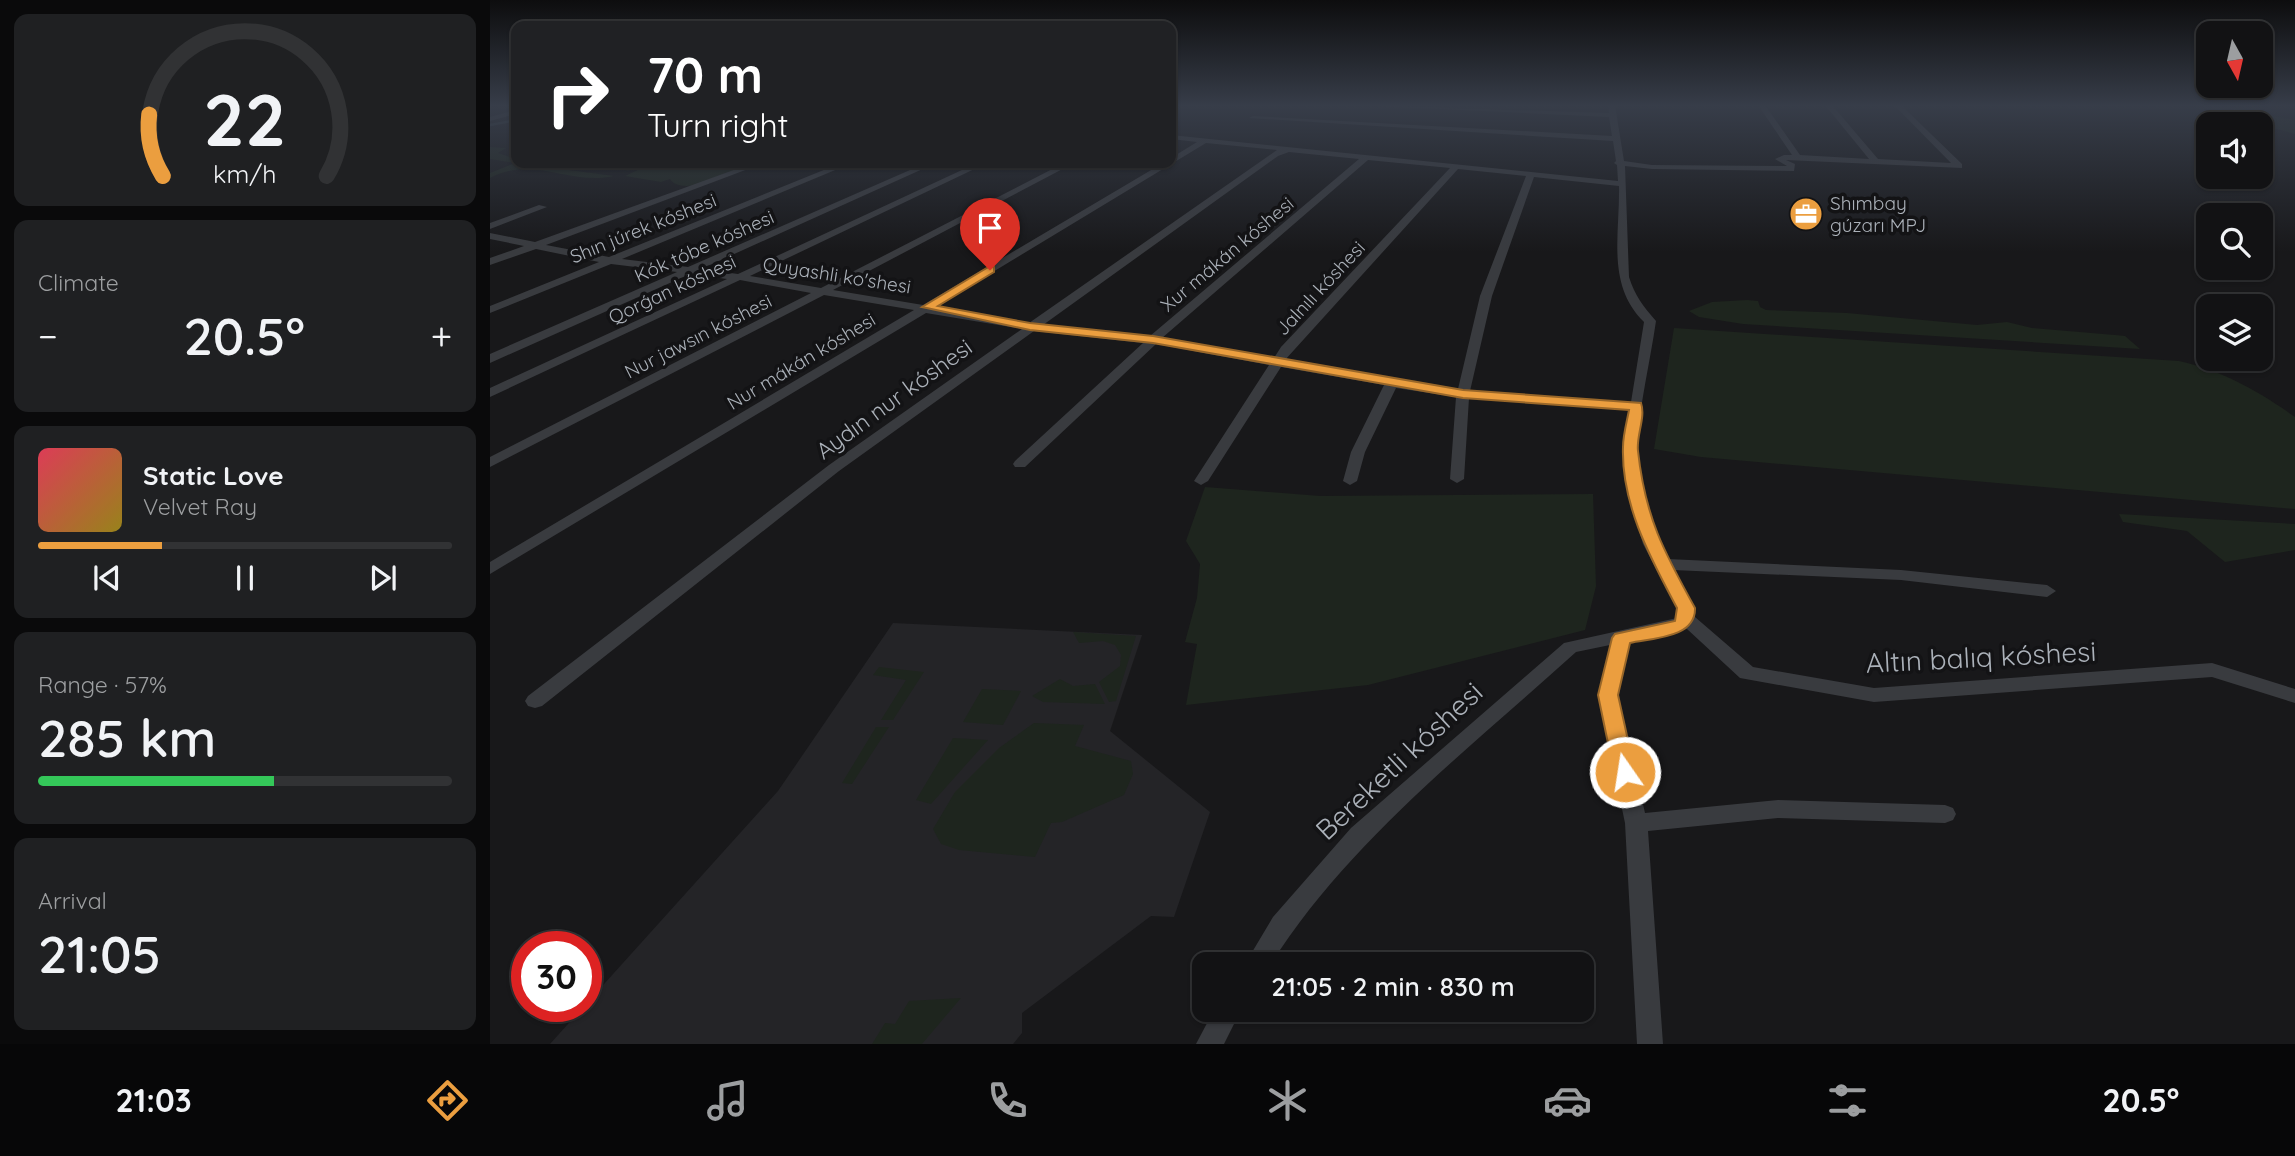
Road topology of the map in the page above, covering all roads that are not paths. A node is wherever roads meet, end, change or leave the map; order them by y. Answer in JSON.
{"nodes":[{"id":1,"x":1276,"y":154,"type":"edge"},
{"id":2,"x":1329,"y":154,"type":"edge"},
{"id":3,"x":1619,"y":154,"type":"edge"},
{"id":4,"x":1795,"y":154,"type":"edge"},
{"id":5,"x":1869,"y":154,"type":"edge"},
{"id":6,"x":1947,"y":154,"type":"edge"},
{"id":7,"x":1366,"y":158,"type":"junction"},
{"id":8,"x":1798,"y":158,"type":"junction"},
{"id":9,"x":1876,"y":162,"type":"junction"},
{"id":10,"x":1619,"y":163,"type":"junction"},
{"id":11,"x":1456,"y":167,"type":"junction"},
{"id":12,"x":746,"y":168,"type":"edge"},
{"id":13,"x":836,"y":168,"type":"edge"},
{"id":14,"x":921,"y":168,"type":"edge"},
{"id":15,"x":972,"y":168,"type":"edge"},
{"id":16,"x":1060,"y":168,"type":"edge"},
{"id":17,"x":1159,"y":168,"type":"edge"},
{"id":18,"x":1531,"y":174,"type":"junction"},
{"id":19,"x":1623,"y":184,"type":"junction"},
{"id":20,"x":542,"y":207,"type":"dead end"},
{"id":21,"x":490,"y":226,"type":"edge"},
{"id":22,"x":490,"y":236,"type":"edge"},
{"id":23,"x":534,"y":246,"type":"junction"},
{"id":24,"x":611,"y":261,"type":"junction"},
{"id":25,"x":490,"y":262,"type":"edge"},
{"id":26,"x":694,"y":270,"type":"junction"},
{"id":27,"x":740,"y":276,"type":"junction"},
{"id":28,"x":825,"y":291,"type":"junction"},
{"id":29,"x":928,"y":307,"type":"junction"},
{"id":30,"x":490,"y":310,"type":"edge"},
{"id":31,"x":1030,"y":327,"type":"junction"},
{"id":32,"x":1153,"y":340,"type":"junction"},
{"id":33,"x":490,"y":359,"type":"edge"},
{"id":34,"x":1279,"y":361,"type":"junction"},
{"id":35,"x":1392,"y":383,"type":"junction"},
{"id":36,"x":490,"y":393,"type":"edge"},
{"id":37,"x":1463,"y":394,"type":"junction"},
{"id":38,"x":1637,"y":406,"type":"junction"},
{"id":39,"x":490,"y":463,"type":"edge"},
{"id":40,"x":1020,"y":464,"type":"dead end"},
{"id":41,"x":1457,"y":479,"type":"dead end"},
{"id":42,"x":1201,"y":481,"type":"dead end"},
{"id":43,"x":1350,"y":481,"type":"dead end"},
{"id":44,"x":1661,"y":564,"type":"junction"},
{"id":45,"x":490,"y":569,"type":"edge"},
{"id":46,"x":2047,"y":591,"type":"dead end"},
{"id":47,"x":1686,"y":619,"type":"junction"},
{"id":48,"x":1621,"y":638,"type":"junction"},
{"id":49,"x":2295,"y":696,"type":"edge"},
{"id":50,"x":535,"y":701,"type":"dead end"},
{"id":51,"x":1945,"y":814,"type":"dead end"},
{"id":52,"x":1636,"y":823,"type":"junction"},
{"id":53,"x":1265,"y":952,"type":"edge"},
{"id":54,"x":1221,"y":1022,"type":"edge"},
{"id":55,"x":1209,"y":1044,"type":"edge"},
{"id":56,"x":1650,"y":1044,"type":"edge"}],
"edges":[{"from":1,"to":31,"type":"street","name":"Aydın nur kóshesi"},
{"from":2,"to":7,"type":"street"},
{"from":3,"to":10,"type":"street"},
{"from":4,"to":8,"type":"street"},
{"from":5,"to":9,"type":"street"},
{"from":6,"to":9,"type":"street"},
{"from":7,"to":11,"type":"street"},
{"from":7,"to":32,"type":"street","name":"Xur mákán kóshesi"},
{"from":8,"to":9,"type":"street"},
{"from":8,"to":10,"type":"street"},
{"from":10,"to":19,"type":"street"},
{"from":11,"to":18,"type":"street"},
{"from":11,"to":34,"type":"street","name":"Jalnılı kóshesi"},
{"from":12,"to":23,"type":"street"},
{"from":13,"to":24,"type":"street","name":"Shın júrek kóshesi"},
{"from":14,"to":26,"type":"street","name":"Kók tóbe kóshesi"},
{"from":15,"to":27,"type":"street","name":"Qorǵan kóshesi"},
{"from":16,"to":28,"type":"street","name":"Nur jawsın kóshesi"},
{"from":17,"to":29,"type":"street","name":"Nur mákán kóshesi"},
{"from":18,"to":19,"type":"street"},
{"from":18,"to":37,"type":"street"},
{"from":19,"to":38,"type":"street"},
{"from":20,"to":21,"type":"street"},
{"from":22,"to":23,"type":"street","name":"Quyashli ko'shesi"},
{"from":23,"to":24,"type":"street","name":"Quyashli ko'shesi"},
{"from":23,"to":25,"type":"street"},
{"from":24,"to":26,"type":"street","name":"Quyashli ko'shesi"},
{"from":24,"to":30,"type":"street","name":"Shın júrek kóshesi"},
{"from":26,"to":27,"type":"street","name":"Quyashli ko'shesi"},
{"from":26,"to":33,"type":"street","name":"Kók tóbe kóshesi"},
{"from":27,"to":28,"type":"street","name":"Quyashli ko'shesi"},
{"from":27,"to":36,"type":"street","name":"Qorǵan kóshesi"},
{"from":28,"to":29,"type":"street","name":"Quyashli ko'shesi"},
{"from":28,"to":39,"type":"street","name":"Nur jawsın kóshesi"},
{"from":29,"to":31,"type":"street","name":"Quyashli ko'shesi"},
{"from":29,"to":45,"type":"street","name":"Nur mákán kóshesi"},
{"from":31,"to":32,"type":"street","name":"Quyashli ko'shesi"},
{"from":31,"to":50,"type":"street","name":"Aydın nur kóshesi"},
{"from":32,"to":34,"type":"street","name":"Quyashli ko'shesi"},
{"from":32,"to":40,"type":"street","name":"Xur mákán kóshesi"},
{"from":34,"to":35,"type":"street","name":"Quyashli ko'shesi"},
{"from":34,"to":42,"type":"street","name":"Jalnılı kóshesi"},
{"from":35,"to":37,"type":"street","name":"Quyashli ko'shesi"},
{"from":35,"to":43,"type":"street"},
{"from":37,"to":38,"type":"street","name":"Quyashli ko'shesi"},
{"from":37,"to":41,"type":"street"},
{"from":38,"to":44,"type":"street"},
{"from":44,"to":46,"type":"street"},
{"from":44,"to":47,"type":"street"},
{"from":47,"to":48,"type":"street"},
{"from":47,"to":49,"type":"street","name":"Altın balıq kóshesi"},
{"from":48,"to":52,"type":"street"},
{"from":48,"to":53,"type":"street","name":"Bereketli kóshesi"},
{"from":51,"to":52,"type":"street"},
{"from":52,"to":56,"type":"street"},
{"from":54,"to":55,"type":"street"}]}
